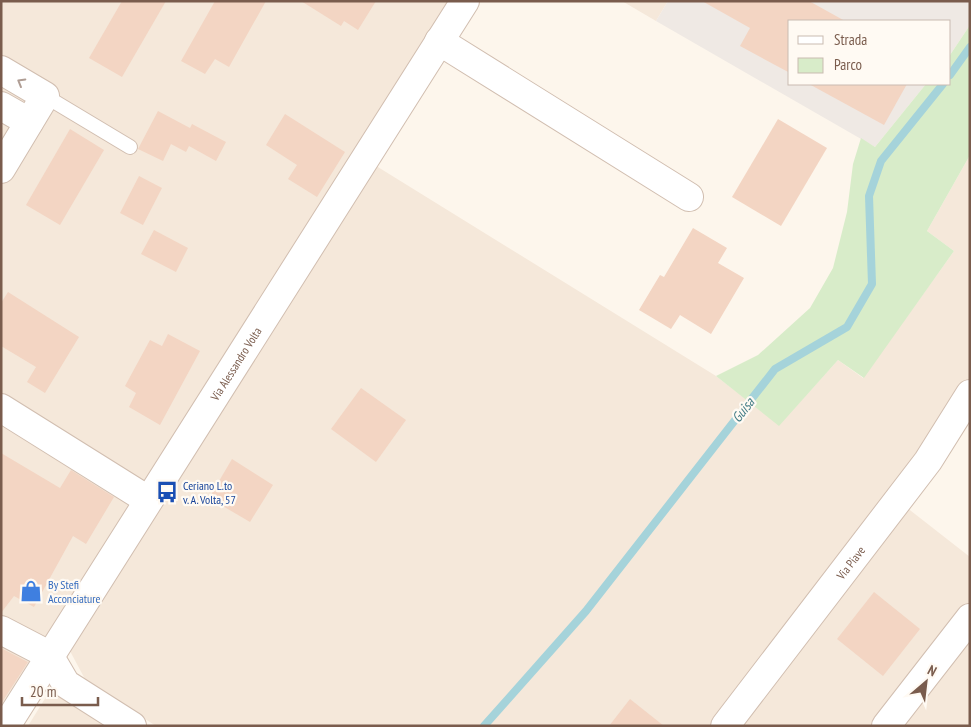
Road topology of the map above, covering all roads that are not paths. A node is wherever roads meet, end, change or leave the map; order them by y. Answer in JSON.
{"nodes":[{"id":1,"x":465,"y":1,"type":"edge"},
{"id":2,"x":439,"y":41,"type":"junction"},
{"id":3,"x":1,"y":70,"type":"edge"},
{"id":4,"x":45,"y":96,"type":"junction"},
{"id":5,"x":1,"y":106,"type":"edge"},
{"id":6,"x":29,"y":122,"type":"junction"},
{"id":7,"x":130,"y":146,"type":"dead end"},
{"id":8,"x":1,"y":168,"type":"edge"},
{"id":9,"x":688,"y":197,"type":"dead end"},
{"id":10,"x":970,"y":394,"type":"edge"},
{"id":11,"x":1,"y":408,"type":"edge"},
{"id":12,"x":148,"y":500,"type":"junction"},
{"id":13,"x":970,"y":618,"type":"edge"},
{"id":14,"x":1,"y":630,"type":"edge"},
{"id":15,"x":49,"y":655,"type":"junction"},
{"id":16,"x":6,"y":726,"type":"edge"},
{"id":17,"x":132,"y":726,"type":"edge"},
{"id":18,"x":725,"y":726,"type":"edge"},
{"id":19,"x":886,"y":726,"type":"edge"}],
"edges":[{"from":1,"to":2,"type":"street","name":"Via Alessandro Volta"},
{"from":2,"to":9,"type":"street"},
{"from":2,"to":12,"type":"street","name":"Via Alessandro Volta"},
{"from":4,"to":3,"type":"street","one_way":true},
{"from":4,"to":6,"type":"street"},
{"from":4,"to":7,"type":"lane"},
{"from":5,"to":6,"type":"street"},
{"from":6,"to":8,"type":"street"},
{"from":10,"to":18,"type":"street","name":"Via Piave"},
{"from":11,"to":12,"type":"street"},
{"from":12,"to":15,"type":"street","name":"Via Alessandro Volta"},
{"from":13,"to":19,"type":"street"},
{"from":14,"to":15,"type":"street"},
{"from":15,"to":16,"type":"street","name":"Via Alessandro Volta"},
{"from":15,"to":17,"type":"street"}]}
